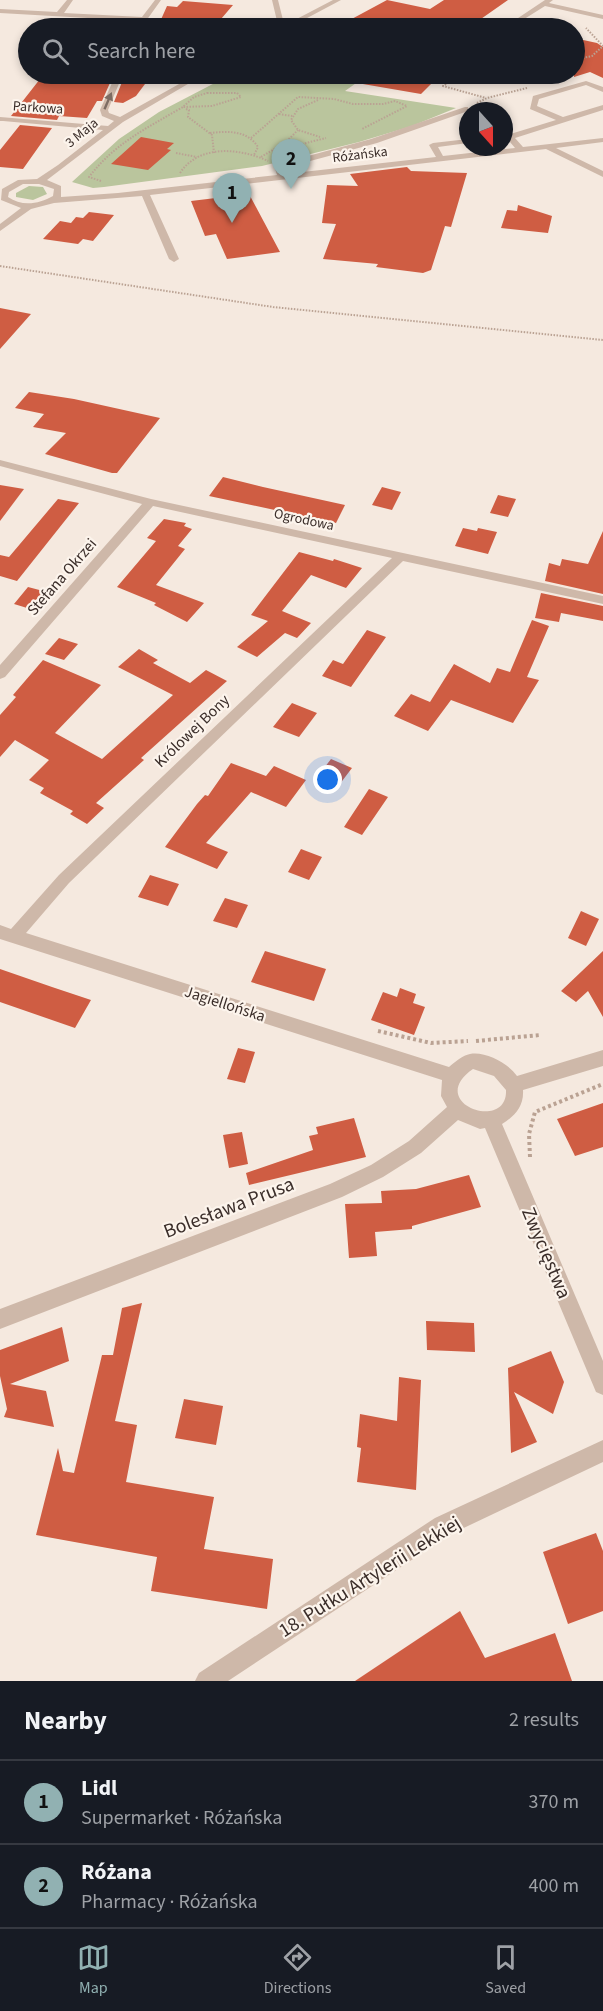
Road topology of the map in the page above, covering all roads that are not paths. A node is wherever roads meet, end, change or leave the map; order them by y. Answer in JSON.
{"nodes":[{"id":1,"x":70,"y":0,"type":"edge"},
{"id":2,"x":158,"y":0,"type":"edge"},
{"id":3,"x":275,"y":0,"type":"edge"},
{"id":4,"x":338,"y":0,"type":"edge"},
{"id":5,"x":547,"y":2,"type":"edge"},
{"id":6,"x":0,"y":11,"type":"edge"},
{"id":7,"x":59,"y":14,"type":"junction"},
{"id":8,"x":603,"y":17,"type":"edge"},
{"id":9,"x":126,"y":18,"type":"edge"},
{"id":10,"x":144,"y":18,"type":"edge"},
{"id":11,"x":279,"y":18,"type":"edge"},
{"id":12,"x":306,"y":18,"type":"edge"},
{"id":13,"x":522,"y":18,"type":"edge"},
{"id":14,"x":585,"y":83,"type":"edge"},
{"id":15,"x":115,"y":84,"type":"edge"},
{"id":16,"x":183,"y":84,"type":"edge"},
{"id":17,"x":583,"y":84,"type":"edge"},
{"id":18,"x":603,"y":90,"type":"edge"},
{"id":19,"x":603,"y":107,"type":"edge"},
{"id":20,"x":459,"y":111,"type":"edge"},
{"id":21,"x":3,"y":119,"type":"dead end"},
{"id":22,"x":120,"y":120,"type":"junction"},
{"id":23,"x":563,"y":120,"type":"junction"},
{"id":24,"x":108,"y":128,"type":"junction"},
{"id":25,"x":513,"y":135,"type":"edge"},
{"id":26,"x":603,"y":140,"type":"edge"},
{"id":27,"x":459,"y":142,"type":"edge"},
{"id":28,"x":513,"y":143,"type":"edge"},
{"id":29,"x":546,"y":146,"type":"junction"},
{"id":30,"x":520,"y":149,"type":"junction"},
{"id":31,"x":441,"y":159,"type":"junction"},
{"id":32,"x":62,"y":167,"type":"junction"},
{"id":33,"x":603,"y":174,"type":"edge"},
{"id":34,"x":282,"y":177,"type":"junction"},
{"id":35,"x":39,"y":181,"type":"junction"},
{"id":36,"x":51,"y":183,"type":"junction"},
{"id":37,"x":4,"y":187,"type":"edge"},
{"id":38,"x":145,"y":194,"type":"junction"},
{"id":39,"x":56,"y":197,"type":"junction"},
{"id":40,"x":12,"y":203,"type":"junction"},
{"id":41,"x":29,"y":206,"type":"junction"},
{"id":42,"x":3,"y":225,"type":"edge"},
{"id":43,"x":174,"y":259,"type":"dead end"},
{"id":44,"x":0,"y":464,"type":"edge"},
{"id":45,"x":150,"y":502,"type":"junction"},
{"id":46,"x":400,"y":557,"type":"junction"},
{"id":47,"x":603,"y":600,"type":"edge"},
{"id":48,"x":0,"y":674,"type":"edge"},
{"id":49,"x":7,"y":934,"type":"edge"},
{"id":50,"x":603,"y":1058,"type":"edge"},
{"id":51,"x":451,"y":1075,"type":"junction"},
{"id":52,"x":512,"y":1085,"type":"junction"},
{"id":53,"x":457,"y":1110,"type":"junction"},
{"id":54,"x":492,"y":1120,"type":"junction"},
{"id":55,"x":0,"y":1319,"type":"edge"},
{"id":56,"x":603,"y":1385,"type":"edge"},
{"id":57,"x":603,"y":1451,"type":"edge"},
{"id":58,"x":207,"y":1681,"type":"edge"}],
"edges":[{"from":1,"to":7,"type":"street"},
{"from":2,"to":10,"type":"street"},
{"from":3,"to":11,"type":"street"},
{"from":4,"to":12,"type":"street"},
{"from":5,"to":8,"type":"street"},
{"from":5,"to":13,"type":"street"},
{"from":6,"to":7,"type":"street"},
{"from":7,"to":9,"type":"street"},
{"from":14,"to":18,"type":"street"},
{"from":22,"to":15,"type":"street","one_way":true},
{"from":16,"to":22,"type":"street","name":"3 Maja"},
{"from":17,"to":23,"type":"street"},
{"from":19,"to":23,"type":"street"},
{"from":20,"to":34,"type":"street"},
{"from":21,"to":24,"type":"street","name":"Parkowa"},
{"from":22,"to":24,"type":"street","name":"3 Maja"},
{"from":23,"to":25,"type":"street"},
{"from":24,"to":32,"type":"street","name":"3 Maja"},
{"from":26,"to":29,"type":"street","name":"Różańska"},
{"from":27,"to":31,"type":"street"},
{"from":28,"to":30,"type":"street"},
{"from":29,"to":30,"type":"street","name":"Różańska"},
{"from":29,"to":33,"type":"street"},
{"from":30,"to":31,"type":"street","name":"Różańska"},
{"from":31,"to":34,"type":"street","name":"Różańska"},
{"from":32,"to":35,"type":"street","name":"3 Maja"},
{"from":32,"to":36,"type":"street","name":"3 Maja"},
{"from":34,"to":38,"type":"street","name":"Różańska"},
{"from":35,"to":36,"type":"street"},
{"from":35,"to":37,"type":"street"},
{"from":36,"to":39,"type":"street"},
{"from":37,"to":40,"type":"street"},
{"from":38,"to":39,"type":"street","name":"Różańska"},
{"from":38,"to":43,"type":"street"},
{"from":39,"to":41,"type":"street","name":"Różańska"},
{"from":40,"to":41,"type":"street"},
{"from":40,"to":42,"type":"street"},
{"from":41,"to":42,"type":"street"},
{"from":44,"to":45,"type":"street","name":"Ogrodowa"},
{"from":45,"to":46,"type":"street","name":"Ogrodowa"},
{"from":45,"to":48,"type":"street","name":"Stefana Okrzei"},
{"from":46,"to":47,"type":"street","name":"Ogrodowa"},
{"from":46,"to":49,"type":"street","name":"Królowej Bony"},
{"from":49,"to":51,"type":"street","name":"Jagiellońska"},
{"from":50,"to":52,"type":"street"},
{"from":51,"to":52,"type":"street"},
{"from":51,"to":53,"type":"street"},
{"from":52,"to":54,"type":"street"},
{"from":53,"to":54,"type":"street"},
{"from":53,"to":55,"type":"street","name":"Bolesława Prusa"},
{"from":54,"to":56,"type":"street","name":"Zwycięstwa"},
{"from":57,"to":58,"type":"street","name":"18. Pułku Artylerii Lekkiej"}]}
